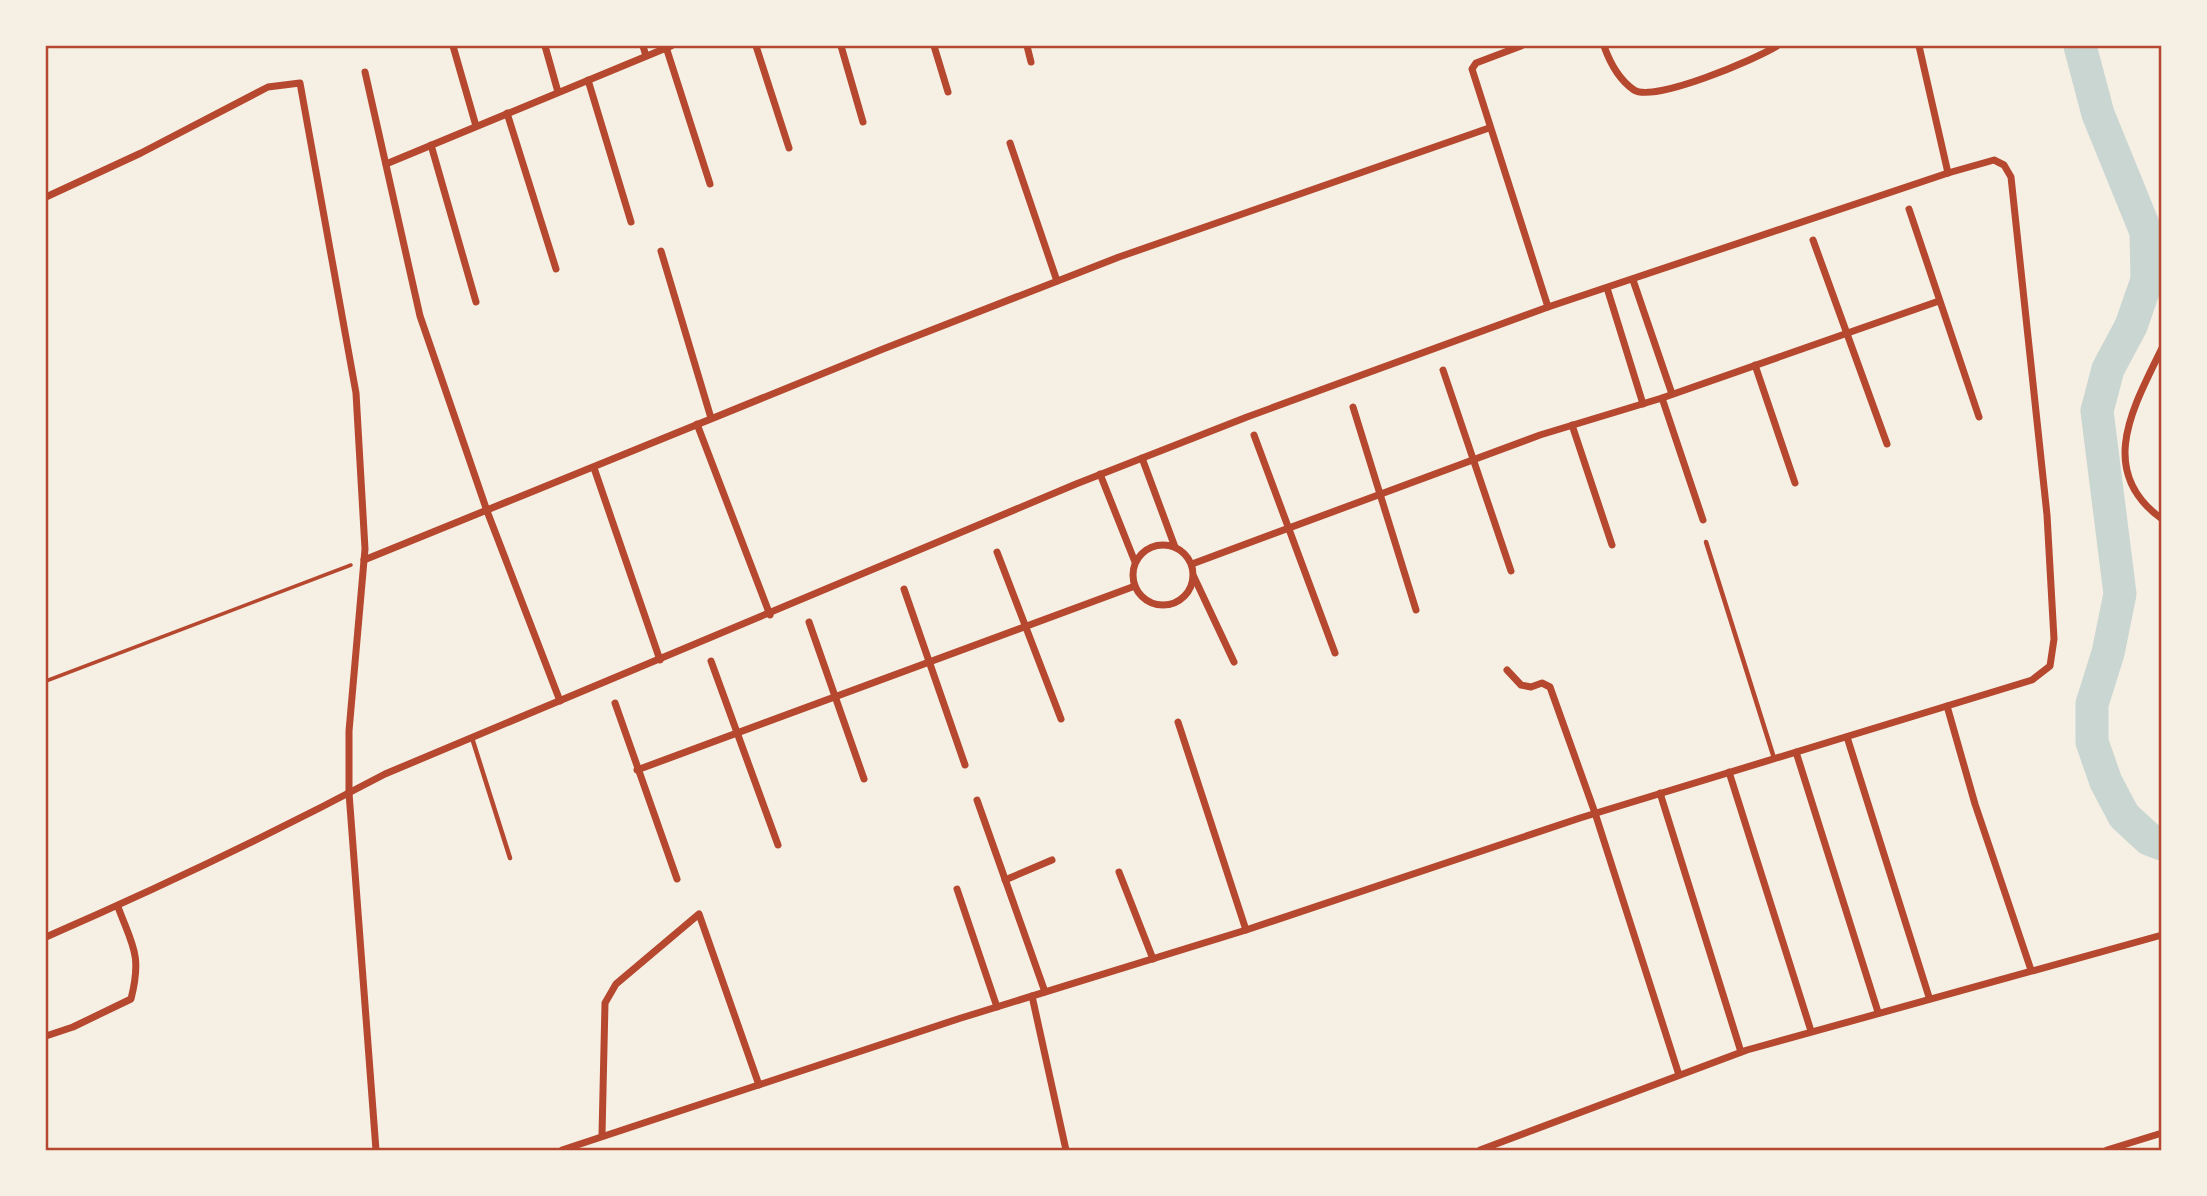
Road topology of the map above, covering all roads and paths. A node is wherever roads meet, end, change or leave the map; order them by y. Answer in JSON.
{"nodes":[{"id":1,"x":453,"y":46,"type":"edge"},
{"id":2,"x":545,"y":46,"type":"edge"},
{"id":3,"x":643,"y":46,"type":"edge"},
{"id":4,"x":669,"y":46,"type":"edge"},
{"id":5,"x":756,"y":46,"type":"edge"},
{"id":6,"x":841,"y":46,"type":"edge"},
{"id":7,"x":934,"y":46,"type":"edge"},
{"id":8,"x":1027,"y":46,"type":"edge"},
{"id":9,"x":1521,"y":46,"type":"edge"},
{"id":10,"x":1604,"y":46,"type":"edge"},
{"id":11,"x":1777,"y":46,"type":"edge"},
{"id":12,"x":1919,"y":46,"type":"edge"},
{"id":13,"x":646,"y":56,"type":"junction"},
{"id":14,"x":1031,"y":62,"type":"dead end"},
{"id":15,"x":365,"y":72,"type":"dead end"},
{"id":16,"x":588,"y":80,"type":"junction"},
{"id":17,"x":558,"y":92,"type":"junction"},
{"id":18,"x":948,"y":92,"type":"dead end"},
{"id":19,"x":507,"y":113,"type":"junction"},
{"id":20,"x":863,"y":122,"type":"dead end"},
{"id":21,"x":476,"y":126,"type":"junction"},
{"id":22,"x":1489,"y":128,"type":"junction"},
{"id":23,"x":1010,"y":143,"type":"dead end"},
{"id":24,"x":431,"y":145,"type":"junction"},
{"id":25,"x":789,"y":148,"type":"dead end"},
{"id":26,"x":386,"y":164,"type":"junction"},
{"id":27,"x":1948,"y":173,"type":"junction"},
{"id":28,"x":710,"y":184,"type":"dead end"},
{"id":29,"x":46,"y":197,"type":"edge"},
{"id":30,"x":1909,"y":209,"type":"dead end"},
{"id":31,"x":631,"y":222,"type":"dead end"},
{"id":32,"x":1813,"y":240,"type":"dead end"},
{"id":33,"x":661,"y":251,"type":"dead end"},
{"id":34,"x":556,"y":269,"type":"dead end"},
{"id":35,"x":1633,"y":280,"type":"junction"},
{"id":36,"x":1057,"y":281,"type":"junction"},
{"id":37,"x":1607,"y":288,"type":"junction"},
{"id":38,"x":1938,"y":301,"type":"junction"},
{"id":39,"x":476,"y":302,"type":"dead end"},
{"id":40,"x":1548,"y":307,"type":"junction"},
{"id":41,"x":1847,"y":335,"type":"junction"},
{"id":42,"x":2161,"y":348,"type":"edge"},
{"id":43,"x":1755,"y":365,"type":"junction"},
{"id":44,"x":1443,"y":370,"type":"dead end"},
{"id":45,"x":1672,"y":394,"type":"junction"},
{"id":46,"x":1661,"y":398,"type":"junction"},
{"id":47,"x":1643,"y":404,"type":"junction"},
{"id":48,"x":1353,"y":407,"type":"dead end"},
{"id":49,"x":1979,"y":417,"type":"dead end"},
{"id":50,"x":711,"y":418,"type":"junction"},
{"id":51,"x":697,"y":424,"type":"junction"},
{"id":52,"x":1572,"y":425,"type":"junction"},
{"id":53,"x":1254,"y":435,"type":"dead end"},
{"id":54,"x":1887,"y":444,"type":"dead end"},
{"id":55,"x":1142,"y":458,"type":"junction"},
{"id":56,"x":1472,"y":460,"type":"junction"},
{"id":57,"x":594,"y":468,"type":"junction"},
{"id":58,"x":1100,"y":474,"type":"junction"},
{"id":59,"x":1796,"y":483,"type":"dead end"},
{"id":60,"x":1382,"y":494,"type":"junction"},
{"id":61,"x":487,"y":511,"type":"junction"},
{"id":62,"x":2161,"y":519,"type":"edge"},
{"id":63,"x":1703,"y":520,"type":"dead end"},
{"id":64,"x":1287,"y":528,"type":"junction"},
{"id":65,"x":1706,"y":542,"type":"dead end"},
{"id":66,"x":1612,"y":545,"type":"dead end"},
{"id":67,"x":1175,"y":547,"type":"junction"},
{"id":68,"x":997,"y":552,"type":"dead end"},
{"id":69,"x":364,"y":560,"type":"junction"},
{"id":70,"x":1135,"y":562,"type":"junction"},
{"id":71,"x":1192,"y":564,"type":"junction"},
{"id":72,"x":1511,"y":571,"type":"dead end"},
{"id":73,"x":1194,"y":575,"type":"junction"},
{"id":74,"x":1135,"y":586,"type":"junction"},
{"id":75,"x":904,"y":589,"type":"dead end"},
{"id":76,"x":1416,"y":610,"type":"dead end"},
{"id":77,"x":770,"y":615,"type":"junction"},
{"id":78,"x":809,"y":622,"type":"dead end"},
{"id":79,"x":1027,"y":626,"type":"junction"},
{"id":80,"x":1335,"y":653,"type":"dead end"},
{"id":81,"x":660,"y":660,"type":"junction"},
{"id":82,"x":711,"y":661,"type":"dead end"},
{"id":83,"x":932,"y":661,"type":"junction"},
{"id":84,"x":1234,"y":662,"type":"dead end"},
{"id":85,"x":1507,"y":670,"type":"dead end"},
{"id":86,"x":46,"y":681,"type":"edge"},
{"id":87,"x":833,"y":697,"type":"junction"},
{"id":88,"x":561,"y":701,"type":"junction"},
{"id":89,"x":615,"y":703,"type":"dead end"},
{"id":90,"x":1947,"y":706,"type":"junction"},
{"id":91,"x":1060,"y":719,"type":"dead end"},
{"id":92,"x":1178,"y":722,"type":"dead end"},
{"id":93,"x":737,"y":733,"type":"junction"},
{"id":94,"x":1847,"y":737,"type":"junction"},
{"id":95,"x":472,"y":738,"type":"junction"},
{"id":96,"x":1796,"y":752,"type":"junction"},
{"id":97,"x":1774,"y":758,"type":"junction"},
{"id":98,"x":965,"y":765,"type":"dead end"},
{"id":99,"x":637,"y":769,"type":"junction"},
{"id":100,"x":1730,"y":772,"type":"junction"},
{"id":101,"x":864,"y":779,"type":"dead end"},
{"id":102,"x":349,"y":793,"type":"junction"},
{"id":103,"x":1660,"y":793,"type":"junction"},
{"id":104,"x":977,"y":800,"type":"dead end"},
{"id":105,"x":1595,"y":813,"type":"junction"},
{"id":106,"x":778,"y":845,"type":"dead end"},
{"id":107,"x":510,"y":858,"type":"dead end"},
{"id":108,"x":1052,"y":860,"type":"dead end"},
{"id":109,"x":1119,"y":872,"type":"dead end"},
{"id":110,"x":677,"y":879,"type":"dead end"},
{"id":111,"x":1006,"y":880,"type":"junction"},
{"id":112,"x":957,"y":889,"type":"dead end"},
{"id":113,"x":118,"y":907,"type":"junction"},
{"id":114,"x":1246,"y":930,"type":"junction"},
{"id":115,"x":2161,"y":935,"type":"edge"},
{"id":116,"x":46,"y":937,"type":"edge"},
{"id":117,"x":1153,"y":959,"type":"junction"},
{"id":118,"x":2031,"y":970,"type":"junction"},
{"id":119,"x":1045,"y":992,"type":"junction"},
{"id":120,"x":1032,"y":996,"type":"junction"},
{"id":121,"x":1929,"y":997,"type":"junction"},
{"id":122,"x":997,"y":1007,"type":"junction"},
{"id":123,"x":1878,"y":1012,"type":"junction"},
{"id":124,"x":1811,"y":1031,"type":"junction"},
{"id":125,"x":46,"y":1036,"type":"edge"},
{"id":126,"x":1741,"y":1052,"type":"junction"},
{"id":127,"x":1679,"y":1075,"type":"junction"},
{"id":128,"x":759,"y":1085,"type":"junction"},
{"id":129,"x":2161,"y":1133,"type":"edge"},
{"id":130,"x":602,"y":1135,"type":"junction"},
{"id":131,"x":376,"y":1150,"type":"edge"},
{"id":132,"x":562,"y":1150,"type":"edge"},
{"id":133,"x":1066,"y":1150,"type":"edge"},
{"id":134,"x":1480,"y":1150,"type":"edge"},
{"id":135,"x":2107,"y":1150,"type":"edge"}],
"edges":[{"from":1,"to":21,"type":"street"},
{"from":2,"to":17,"type":"street"},
{"from":3,"to":13,"type":"street"},
{"from":4,"to":13,"type":"street"},
{"from":4,"to":28,"type":"street"},
{"from":5,"to":25,"type":"street"},
{"from":6,"to":20,"type":"street"},
{"from":7,"to":18,"type":"street"},
{"from":8,"to":14,"type":"street"},
{"from":9,"to":22,"type":"street"},
{"from":10,"to":11,"type":"street"},
{"from":12,"to":27,"type":"street"},
{"from":13,"to":16,"type":"street"},
{"from":15,"to":26,"type":"street"},
{"from":16,"to":17,"type":"street"},
{"from":16,"to":31,"type":"street"},
{"from":17,"to":19,"type":"street"},
{"from":19,"to":21,"type":"street"},
{"from":19,"to":34,"type":"street"},
{"from":21,"to":24,"type":"street"},
{"from":22,"to":36,"type":"street"},
{"from":22,"to":40,"type":"street"},
{"from":23,"to":36,"type":"street"},
{"from":24,"to":26,"type":"street"},
{"from":24,"to":39,"type":"street"},
{"from":26,"to":61,"type":"street"},
{"from":27,"to":35,"type":"street"},
{"from":27,"to":90,"type":"street"},
{"from":29,"to":69,"type":"street"},
{"from":30,"to":38,"type":"street"},
{"from":32,"to":41,"type":"street"},
{"from":33,"to":50,"type":"street"},
{"from":35,"to":37,"type":"street"},
{"from":35,"to":45,"type":"street"},
{"from":36,"to":50,"type":"street"},
{"from":37,"to":40,"type":"street"},
{"from":37,"to":47,"type":"street"},
{"from":38,"to":41,"type":"street"},
{"from":38,"to":49,"type":"street"},
{"from":40,"to":55,"type":"street"},
{"from":41,"to":43,"type":"street"},
{"from":41,"to":54,"type":"street"},
{"from":42,"to":62,"type":"street"},
{"from":43,"to":45,"type":"street"},
{"from":43,"to":59,"type":"street"},
{"from":44,"to":56,"type":"street"},
{"from":45,"to":46,"type":"street"},
{"from":46,"to":47,"type":"street"},
{"from":46,"to":63,"type":"street"},
{"from":47,"to":52,"type":"street"},
{"from":48,"to":60,"type":"street"},
{"from":50,"to":51,"type":"street"},
{"from":51,"to":57,"type":"street"},
{"from":51,"to":77,"type":"street"},
{"from":52,"to":56,"type":"street"},
{"from":52,"to":66,"type":"street"},
{"from":53,"to":64,"type":"street"},
{"from":55,"to":58,"type":"street"},
{"from":55,"to":67,"type":"street"},
{"from":56,"to":60,"type":"street"},
{"from":56,"to":72,"type":"street"},
{"from":57,"to":61,"type":"street"},
{"from":57,"to":81,"type":"street"},
{"from":58,"to":70,"type":"street"},
{"from":58,"to":77,"type":"street"},
{"from":60,"to":64,"type":"street"},
{"from":60,"to":76,"type":"street"},
{"from":61,"to":69,"type":"street"},
{"from":61,"to":88,"type":"street"},
{"from":64,"to":71,"type":"street"},
{"from":64,"to":80,"type":"street"},
{"from":65,"to":97,"type":"lane"},
{"from":67,"to":70,"type":"street"},
{"from":67,"to":71,"type":"street"},
{"from":68,"to":79,"type":"street"},
{"from":69,"to":86,"type":"path"},
{"from":69,"to":102,"type":"street"},
{"from":70,"to":74,"type":"street"},
{"from":71,"to":73,"type":"street"},
{"from":73,"to":74,"type":"street"},
{"from":73,"to":84,"type":"street"},
{"from":74,"to":79,"type":"street"},
{"from":75,"to":83,"type":"street"},
{"from":77,"to":81,"type":"street"},
{"from":78,"to":87,"type":"street"},
{"from":79,"to":83,"type":"street"},
{"from":79,"to":91,"type":"street"},
{"from":81,"to":88,"type":"street"},
{"from":82,"to":93,"type":"street"},
{"from":83,"to":87,"type":"street"},
{"from":83,"to":98,"type":"street"},
{"from":85,"to":105,"type":"street"},
{"from":87,"to":93,"type":"street"},
{"from":87,"to":101,"type":"street"},
{"from":88,"to":95,"type":"street"},
{"from":89,"to":99,"type":"street"},
{"from":90,"to":94,"type":"street"},
{"from":90,"to":118,"type":"street"},
{"from":92,"to":114,"type":"street"},
{"from":93,"to":99,"type":"street"},
{"from":93,"to":106,"type":"street"},
{"from":94,"to":96,"type":"street"},
{"from":94,"to":121,"type":"street"},
{"from":95,"to":102,"type":"street"},
{"from":95,"to":107,"type":"lane"},
{"from":96,"to":97,"type":"street"},
{"from":96,"to":123,"type":"street"},
{"from":97,"to":100,"type":"street"},
{"from":99,"to":110,"type":"street"},
{"from":100,"to":103,"type":"street"},
{"from":100,"to":124,"type":"street"},
{"from":102,"to":113,"type":"street"},
{"from":102,"to":131,"type":"street"},
{"from":103,"to":105,"type":"street"},
{"from":103,"to":126,"type":"street"},
{"from":104,"to":111,"type":"street"},
{"from":105,"to":114,"type":"street"},
{"from":105,"to":127,"type":"street"},
{"from":108,"to":111,"type":"street"},
{"from":109,"to":117,"type":"street"},
{"from":111,"to":119,"type":"street"},
{"from":112,"to":122,"type":"street"},
{"from":113,"to":116,"type":"street"},
{"from":113,"to":125,"type":"street"},
{"from":114,"to":117,"type":"street"},
{"from":115,"to":118,"type":"street"},
{"from":117,"to":119,"type":"street"},
{"from":118,"to":121,"type":"street"},
{"from":119,"to":120,"type":"street"},
{"from":120,"to":122,"type":"street"},
{"from":120,"to":133,"type":"street"},
{"from":121,"to":123,"type":"street"},
{"from":122,"to":128,"type":"street"},
{"from":123,"to":124,"type":"street"},
{"from":124,"to":126,"type":"street"},
{"from":126,"to":127,"type":"street"},
{"from":127,"to":134,"type":"street"},
{"from":128,"to":130,"type":"street"},
{"from":128,"to":130,"type":"street"},
{"from":129,"to":135,"type":"street"},
{"from":130,"to":132,"type":"street"}]}
